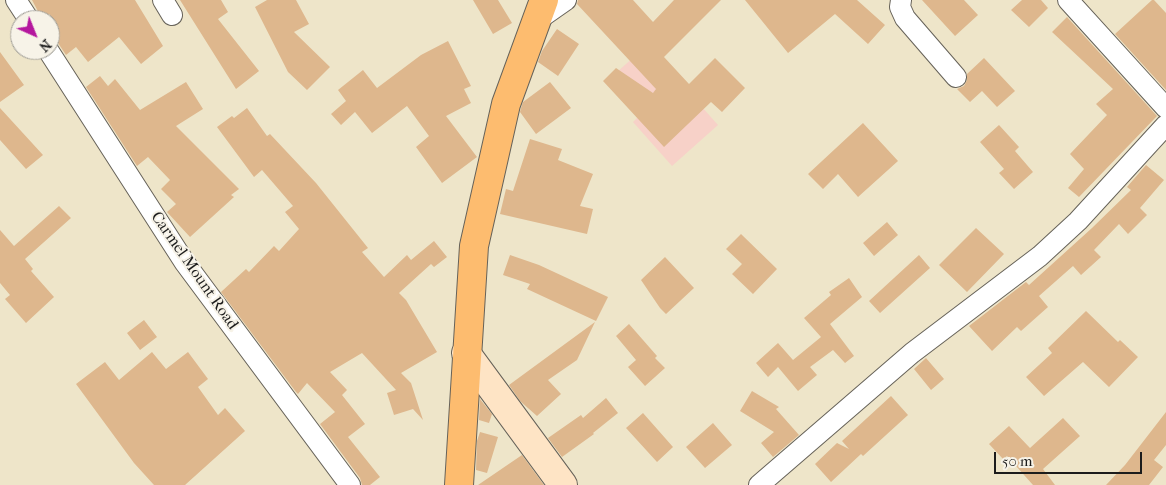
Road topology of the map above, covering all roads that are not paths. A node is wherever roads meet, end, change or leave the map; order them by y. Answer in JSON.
{"nodes":[{"id":1,"x":566,"y":0,"type":"edge"},
{"id":2,"x":901,"y":0,"type":"edge"},
{"id":3,"x":1068,"y":0,"type":"edge"},
{"id":4,"x":540,"y":10,"type":"edge"},
{"id":5,"x":54,"y":60,"type":"edge"},
{"id":6,"x":956,"y":77,"type":"dead end"},
{"id":7,"x":1166,"y":108,"type":"edge"},
{"id":8,"x":1166,"y":126,"type":"edge"},
{"id":9,"x":466,"y":352,"type":"junction"},
{"id":10,"x":350,"y":485,"type":"edge"},
{"id":11,"x":459,"y":485,"type":"edge"},
{"id":12,"x":563,"y":485,"type":"edge"},
{"id":13,"x":759,"y":485,"type":"edge"}],
"edges":[{"from":1,"to":4,"type":"street"},
{"from":2,"to":6,"type":"street"},
{"from":3,"to":7,"type":"street"},
{"from":4,"to":9,"type":"main road"},
{"from":5,"to":10,"type":"street","name":"Carmel Mount Road"},
{"from":8,"to":13,"type":"street"},
{"from":9,"to":11,"type":"main road"},
{"from":9,"to":12,"type":"street"}]}
